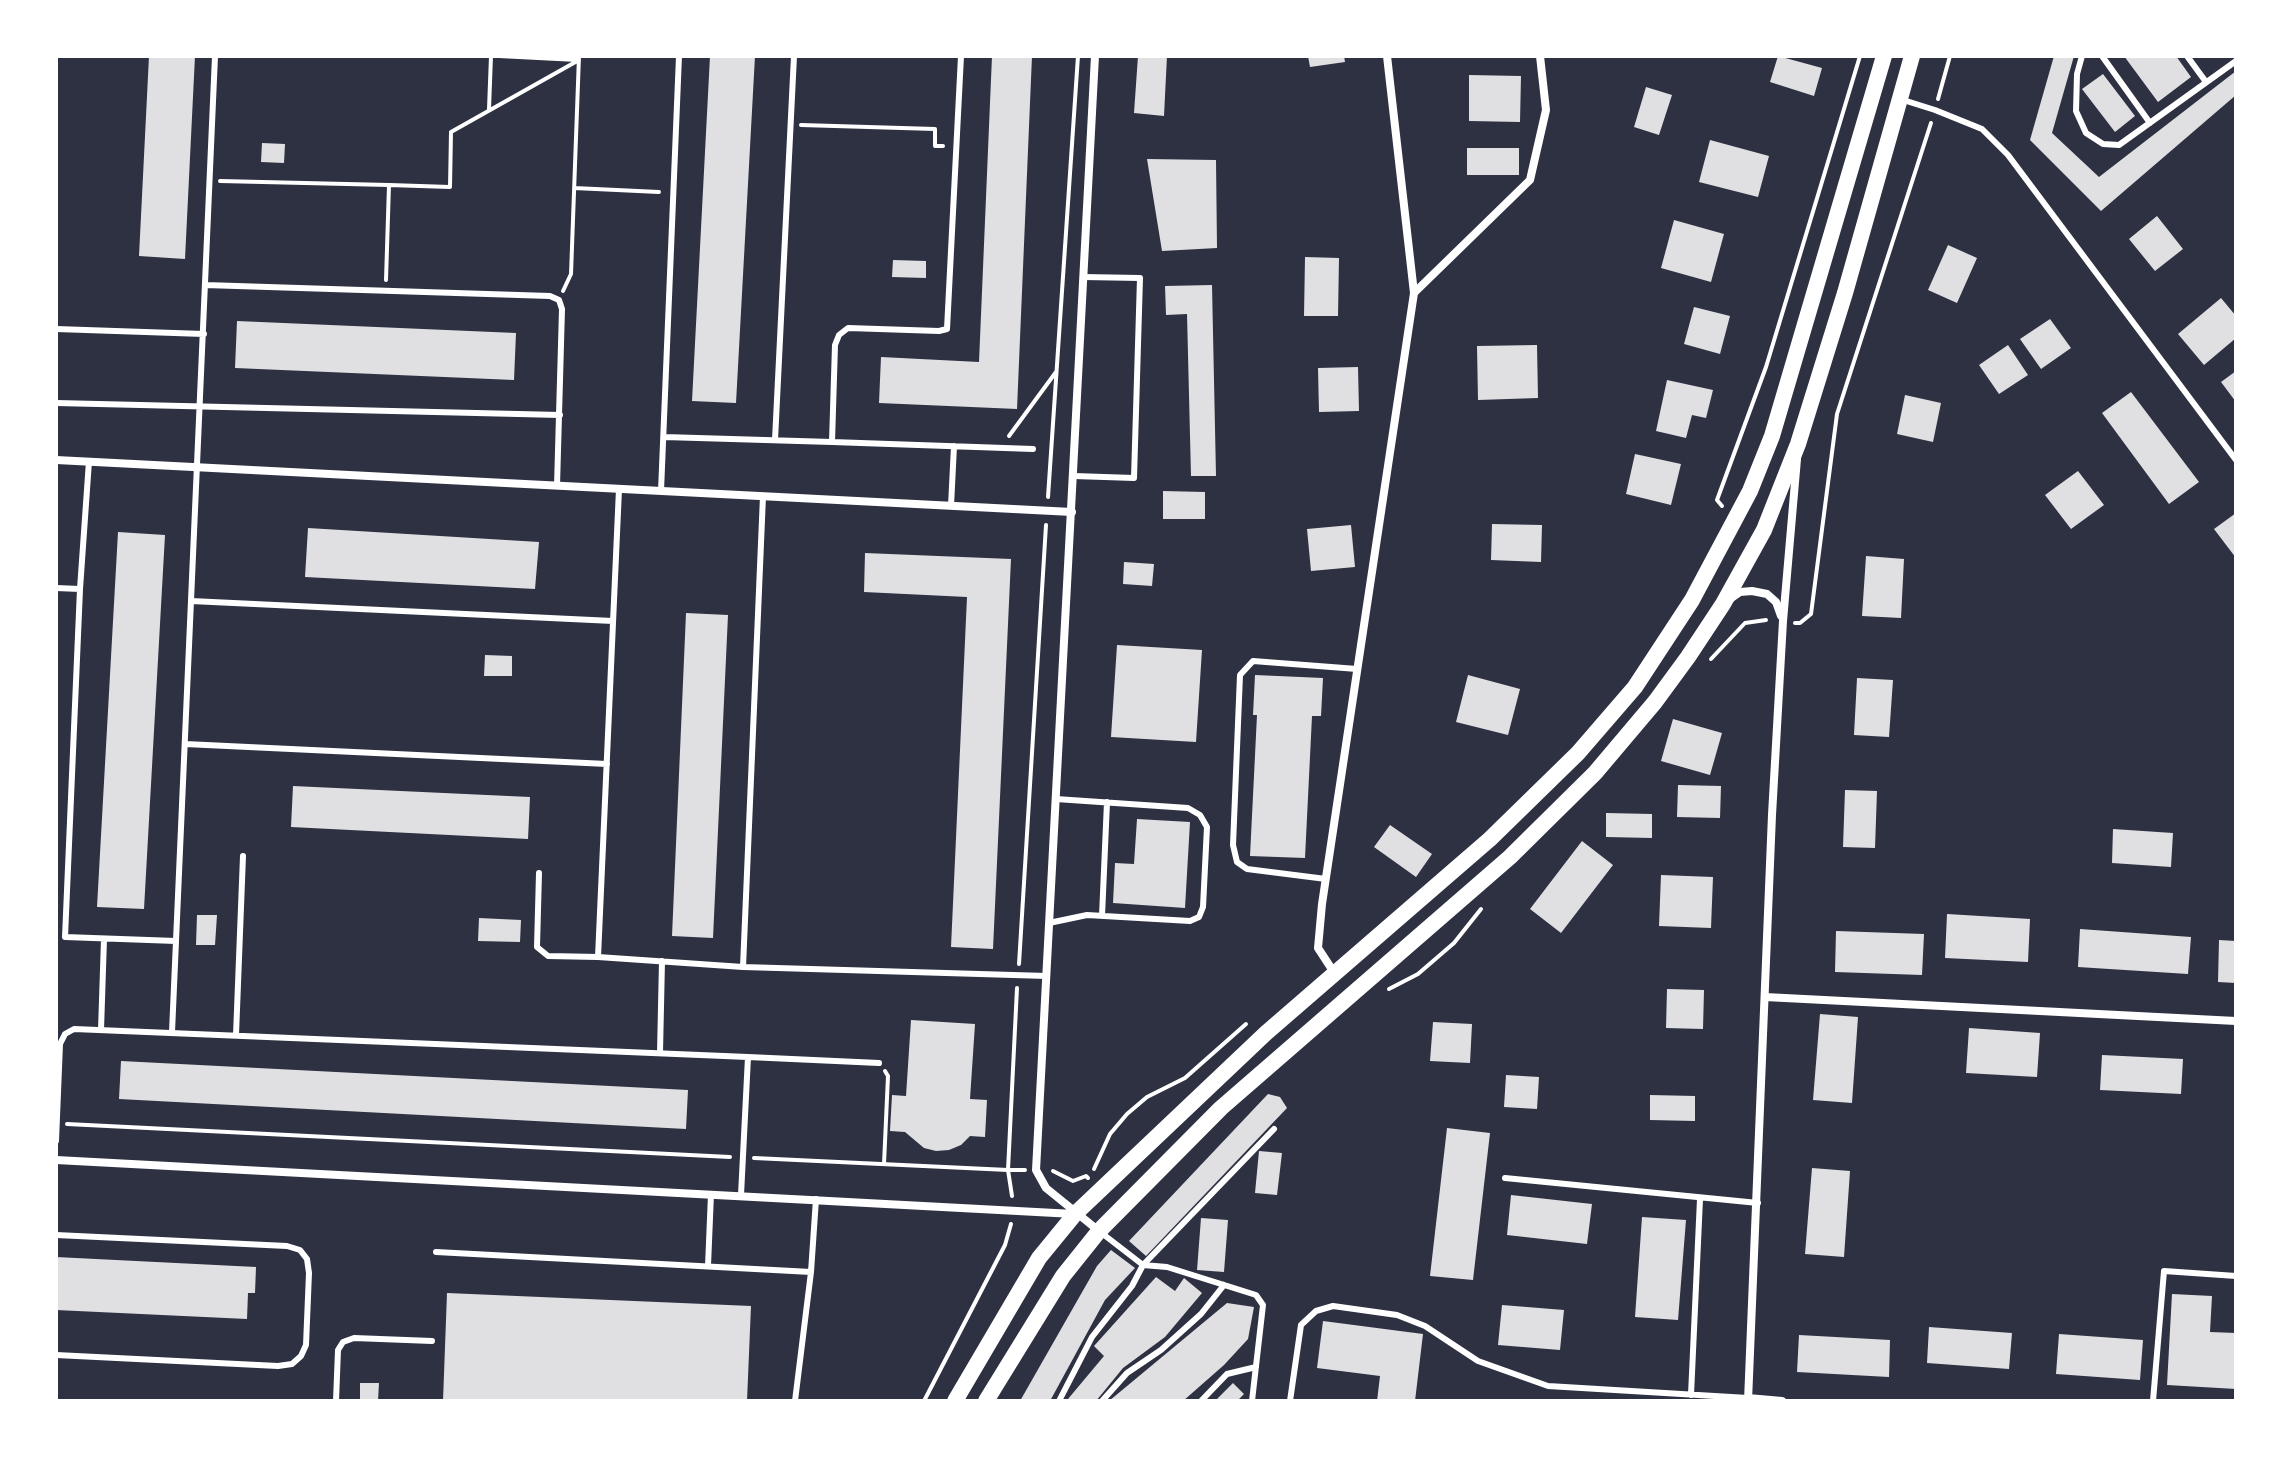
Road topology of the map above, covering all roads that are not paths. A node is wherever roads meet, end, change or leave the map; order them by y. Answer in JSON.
{"nodes":[{"id":1,"x":215,"y":56,"type":"edge"},
{"id":2,"x":679,"y":56,"type":"edge"},
{"id":3,"x":794,"y":56,"type":"edge"},
{"id":4,"x":961,"y":56,"type":"edge"},
{"id":5,"x":1095,"y":56,"type":"edge"},
{"id":6,"x":1387,"y":56,"type":"edge"},
{"id":7,"x":1540,"y":56,"type":"edge"},
{"id":8,"x":1884,"y":56,"type":"edge"},
{"id":9,"x":1912,"y":56,"type":"edge"},
{"id":10,"x":2082,"y":56,"type":"edge"},
{"id":11,"x":2102,"y":56,"type":"edge"},
{"id":12,"x":2187,"y":56,"type":"edge"},
{"id":13,"x":2236,"y":61,"type":"edge"},
{"id":14,"x":2206,"y":82,"type":"junction"},
{"id":15,"x":1899,"y":99,"type":"junction"},
{"id":16,"x":2150,"y":123,"type":"junction"},
{"id":17,"x":1083,"y":277,"type":"junction"},
{"id":18,"x":205,"y":285,"type":"junction"},
{"id":19,"x":1414,"y":293,"type":"junction"},
{"id":20,"x":56,"y":329,"type":"edge"},
{"id":21,"x":204,"y":334,"type":"junction"},
{"id":22,"x":56,"y":403,"type":"edge"},
{"id":23,"x":202,"y":406,"type":"junction"},
{"id":24,"x":560,"y":415,"type":"junction"},
{"id":25,"x":664,"y":437,"type":"junction"},
{"id":26,"x":775,"y":440,"type":"junction"},
{"id":27,"x":832,"y":442,"type":"junction"},
{"id":28,"x":1798,"y":444,"type":"junction"},
{"id":29,"x":954,"y":446,"type":"junction"},
{"id":30,"x":1033,"y":449,"type":"dead end"},
{"id":31,"x":56,"y":460,"type":"edge"},
{"id":32,"x":2236,"y":460,"type":"edge"},
{"id":33,"x":89,"y":461,"type":"junction"},
{"id":34,"x":197,"y":467,"type":"junction"},
{"id":35,"x":1074,"y":476,"type":"junction"},
{"id":36,"x":557,"y":486,"type":"junction"},
{"id":37,"x":619,"y":489,"type":"junction"},
{"id":38,"x":661,"y":491,"type":"junction"},
{"id":39,"x":763,"y":496,"type":"junction"},
{"id":40,"x":951,"y":506,"type":"junction"},
{"id":41,"x":1072,"y":512,"type":"junction"},
{"id":42,"x":56,"y":588,"type":"edge"},
{"id":43,"x":80,"y":589,"type":"junction"},
{"id":44,"x":191,"y":601,"type":"junction"},
{"id":45,"x":1723,"y":604,"type":"junction"},
{"id":46,"x":613,"y":621,"type":"junction"},
{"id":47,"x":1783,"y":621,"type":"junction"},
{"id":48,"x":1357,"y":669,"type":"junction"},
{"id":49,"x":185,"y":744,"type":"junction"},
{"id":50,"x":607,"y":764,"type":"junction"},
{"id":51,"x":1056,"y":799,"type":"junction"},
{"id":52,"x":1107,"y":802,"type":"junction"},
{"id":53,"x":243,"y":856,"type":"dead end"},
{"id":54,"x":539,"y":873,"type":"dead end"},
{"id":55,"x":1326,"y":879,"type":"junction"},
{"id":56,"x":1102,"y":916,"type":"junction"},
{"id":57,"x":1049,"y":923,"type":"junction"},
{"id":58,"x":104,"y":939,"type":"junction"},
{"id":59,"x":176,"y":941,"type":"junction"},
{"id":60,"x":598,"y":957,"type":"junction"},
{"id":61,"x":662,"y":961,"type":"junction"},
{"id":62,"x":743,"y":967,"type":"junction"},
{"id":63,"x":1335,"y":974,"type":"junction"},
{"id":64,"x":1047,"y":976,"type":"junction"},
{"id":65,"x":1765,"y":997,"type":"junction"},
{"id":66,"x":2236,"y":1021,"type":"edge"},
{"id":67,"x":101,"y":1030,"type":"junction"},
{"id":68,"x":172,"y":1032,"type":"junction"},
{"id":69,"x":236,"y":1035,"type":"junction"},
{"id":70,"x":660,"y":1053,"type":"junction"},
{"id":71,"x":748,"y":1057,"type":"junction"},
{"id":72,"x":879,"y":1063,"type":"road end"},
{"id":73,"x":57,"y":1095,"type":"edge"},
{"id":74,"x":57,"y":1124,"type":"edge"},
{"id":75,"x":1274,"y":1129,"type":"dead end"},
{"id":76,"x":56,"y":1141,"type":"edge"},
{"id":77,"x":56,"y":1160,"type":"edge"},
{"id":78,"x":1505,"y":1178,"type":"dead end"},
{"id":79,"x":711,"y":1194,"type":"junction"},
{"id":80,"x":741,"y":1195,"type":"junction"},
{"id":81,"x":816,"y":1199,"type":"junction"},
{"id":82,"x":1700,"y":1199,"type":"junction"},
{"id":83,"x":1758,"y":1203,"type":"junction"},
{"id":84,"x":1075,"y":1214,"type":"junction"},
{"id":85,"x":1099,"y":1231,"type":"junction"},
{"id":86,"x":56,"y":1235,"type":"edge"},
{"id":87,"x":436,"y":1252,"type":"dead end"},
{"id":88,"x":1143,"y":1265,"type":"junction"},
{"id":89,"x":708,"y":1266,"type":"junction"},
{"id":90,"x":811,"y":1272,"type":"junction"},
{"id":91,"x":2236,"y":1276,"type":"edge"},
{"id":92,"x":1224,"y":1285,"type":"junction"},
{"id":93,"x":432,"y":1341,"type":"dead end"},
{"id":94,"x":56,"y":1355,"type":"edge"},
{"id":95,"x":1256,"y":1367,"type":"junction"},
{"id":96,"x":1691,"y":1395,"type":"junction"},
{"id":97,"x":1748,"y":1400,"type":"edge"},
{"id":98,"x":336,"y":1401,"type":"edge"},
{"id":99,"x":795,"y":1401,"type":"edge"},
{"id":100,"x":955,"y":1401,"type":"edge"},
{"id":101,"x":986,"y":1401,"type":"edge"},
{"id":102,"x":1059,"y":1401,"type":"edge"},
{"id":103,"x":1102,"y":1401,"type":"edge"},
{"id":104,"x":1201,"y":1401,"type":"edge"},
{"id":105,"x":1252,"y":1401,"type":"edge"},
{"id":106,"x":1290,"y":1401,"type":"edge"},
{"id":107,"x":1782,"y":1401,"type":"edge"},
{"id":108,"x":2153,"y":1401,"type":"edge"}],
"edges":[{"from":1,"to":18,"type":"lane"},
{"from":2,"to":25,"type":"lane"},
{"from":3,"to":26,"type":"lane"},
{"from":4,"to":27,"type":"lane"},
{"from":5,"to":17,"type":"street"},
{"from":6,"to":19,"type":"street"},
{"from":7,"to":19,"type":"street"},
{"from":8,"to":63,"type":"main road"},
{"from":9,"to":15,"type":"main road"},
{"from":10,"to":16,"type":"lane"},
{"from":11,"to":16,"type":"lane"},
{"from":12,"to":14,"type":"lane"},
{"from":13,"to":14,"type":"lane"},
{"from":14,"to":16,"type":"lane"},
{"from":15,"to":28,"type":"main road"},
{"from":15,"to":32,"type":"lane"},
{"from":17,"to":35,"type":"street"},
{"from":17,"to":35,"type":"lane"},
{"from":18,"to":21,"type":"lane"},
{"from":18,"to":24,"type":"lane"},
{"from":19,"to":48,"type":"street"},
{"from":20,"to":21,"type":"lane"},
{"from":21,"to":23,"type":"lane"},
{"from":22,"to":23,"type":"lane"},
{"from":23,"to":24,"type":"lane"},
{"from":23,"to":34,"type":"lane"},
{"from":24,"to":36,"type":"lane"},
{"from":25,"to":26,"type":"lane"},
{"from":25,"to":38,"type":"lane"},
{"from":26,"to":27,"type":"lane"},
{"from":27,"to":29,"type":"lane"},
{"from":28,"to":45,"type":"main road"},
{"from":28,"to":47,"type":"street"},
{"from":29,"to":30,"type":"lane"},
{"from":29,"to":40,"type":"lane"},
{"from":31,"to":33,"type":"street"},
{"from":33,"to":34,"type":"street"},
{"from":33,"to":43,"type":"lane"},
{"from":34,"to":36,"type":"street"},
{"from":34,"to":44,"type":"lane"},
{"from":35,"to":41,"type":"street"},
{"from":36,"to":37,"type":"street"},
{"from":37,"to":38,"type":"street"},
{"from":37,"to":46,"type":"lane"},
{"from":38,"to":39,"type":"street"},
{"from":39,"to":40,"type":"street"},
{"from":39,"to":62,"type":"lane"},
{"from":40,"to":41,"type":"street"},
{"from":41,"to":51,"type":"street"},
{"from":42,"to":43,"type":"lane"},
{"from":43,"to":58,"type":"lane"},
{"from":44,"to":46,"type":"lane"},
{"from":44,"to":49,"type":"lane"},
{"from":45,"to":47,"type":"street"},
{"from":45,"to":85,"type":"main road"},
{"from":46,"to":50,"type":"lane"},
{"from":47,"to":65,"type":"street"},
{"from":48,"to":55,"type":"street"},
{"from":48,"to":55,"type":"lane"},
{"from":49,"to":50,"type":"lane"},
{"from":49,"to":59,"type":"lane"},
{"from":50,"to":60,"type":"lane"},
{"from":51,"to":52,"type":"lane"},
{"from":51,"to":57,"type":"street"},
{"from":52,"to":56,"type":"lane"},
{"from":52,"to":56,"type":"lane"},
{"from":53,"to":69,"type":"lane"},
{"from":54,"to":60,"type":"lane"},
{"from":55,"to":63,"type":"street"},
{"from":56,"to":57,"type":"lane"},
{"from":57,"to":64,"type":"street"},
{"from":58,"to":59,"type":"lane"},
{"from":58,"to":67,"type":"lane"},
{"from":59,"to":68,"type":"lane"},
{"from":60,"to":61,"type":"lane"},
{"from":61,"to":62,"type":"lane"},
{"from":61,"to":70,"type":"lane"},
{"from":62,"to":64,"type":"lane"},
{"from":63,"to":84,"type":"main road"},
{"from":64,"to":84,"type":"street"},
{"from":65,"to":66,"type":"street"},
{"from":65,"to":83,"type":"street"},
{"from":67,"to":68,"type":"lane"},
{"from":67,"to":73,"type":"lane"},
{"from":68,"to":69,"type":"lane"},
{"from":69,"to":70,"type":"lane"},
{"from":70,"to":71,"type":"lane"},
{"from":71,"to":72,"type":"lane"},
{"from":71,"to":80,"type":"lane"},
{"from":73,"to":74,"type":"lane"},
{"from":74,"to":76,"type":"lane"},
{"from":75,"to":88,"type":"lane"},
{"from":77,"to":79,"type":"street"},
{"from":78,"to":82,"type":"lane"},
{"from":79,"to":80,"type":"street"},
{"from":79,"to":89,"type":"lane"},
{"from":80,"to":81,"type":"street"},
{"from":81,"to":84,"type":"street"},
{"from":81,"to":90,"type":"lane"},
{"from":82,"to":83,"type":"lane"},
{"from":82,"to":96,"type":"lane"},
{"from":83,"to":97,"type":"street"},
{"from":84,"to":85,"type":"street"},
{"from":84,"to":100,"type":"main road"},
{"from":85,"to":88,"type":"lane"},
{"from":85,"to":101,"type":"main road"},
{"from":86,"to":94,"type":"lane"},
{"from":87,"to":89,"type":"lane"},
{"from":88,"to":92,"type":"lane"},
{"from":88,"to":102,"type":"lane"},
{"from":89,"to":90,"type":"lane"},
{"from":90,"to":99,"type":"lane"},
{"from":91,"to":108,"type":"lane"},
{"from":92,"to":95,"type":"lane"},
{"from":92,"to":103,"type":"lane"},
{"from":93,"to":98,"type":"lane"},
{"from":95,"to":104,"type":"lane"},
{"from":95,"to":105,"type":"lane"},
{"from":96,"to":97,"type":"lane"},
{"from":96,"to":106,"type":"lane"},
{"from":97,"to":107,"type":"street"}]}
